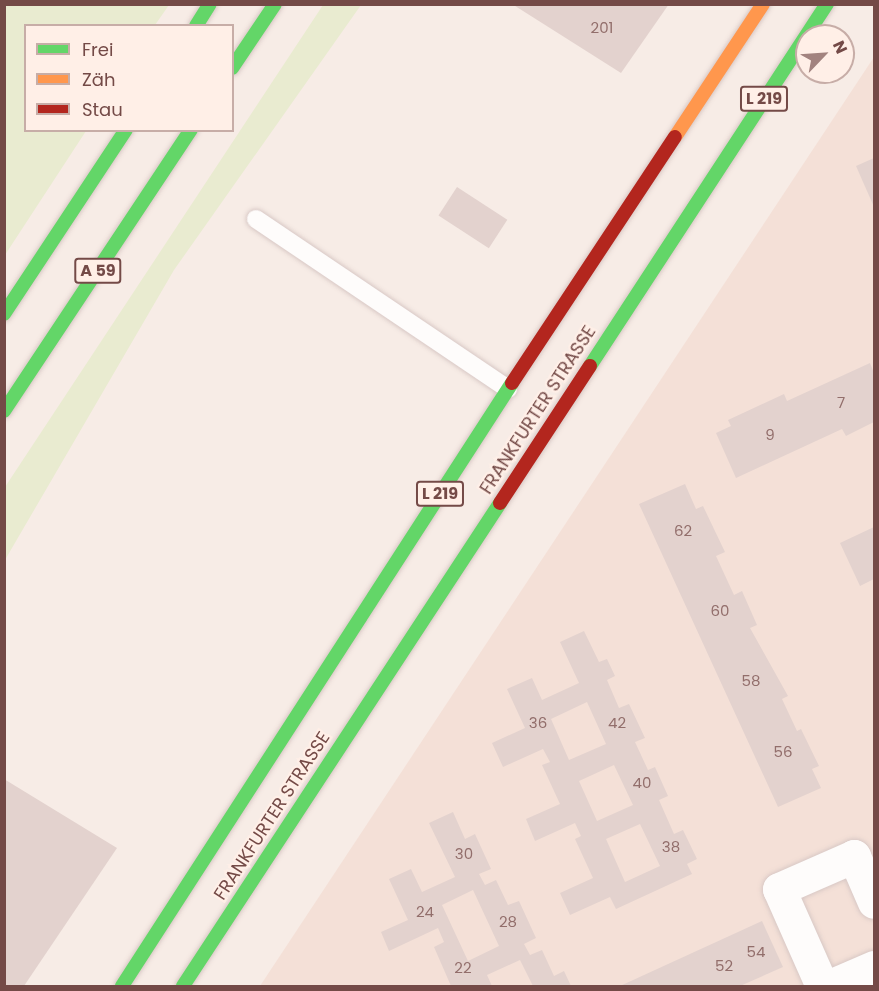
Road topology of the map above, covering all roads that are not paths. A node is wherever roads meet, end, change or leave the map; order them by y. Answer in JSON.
{"nodes":[{"id":1,"x":210,"y":4,"type":"edge"},
{"id":2,"x":275,"y":4,"type":"edge"},
{"id":3,"x":763,"y":4,"type":"edge"},
{"id":4,"x":827,"y":4,"type":"edge"},
{"id":5,"x":197,"y":24,"type":"edge"},
{"id":6,"x":234,"y":65,"type":"edge"},
{"id":7,"x":125,"y":132,"type":"edge"},
{"id":8,"x":190,"y":132,"type":"edge"},
{"id":9,"x":256,"y":219,"type":"dead end"},
{"id":10,"x":4,"y":314,"type":"edge"},
{"id":11,"x":508,"y":389,"type":"junction"},
{"id":12,"x":4,"y":411,"type":"edge"},
{"id":13,"x":874,"y":902,"type":"edge"},
{"id":14,"x":874,"y":967,"type":"edge"},
{"id":15,"x":122,"y":987,"type":"edge"},
{"id":16,"x":183,"y":987,"type":"edge"},
{"id":17,"x":822,"y":987,"type":"edge"},
{"id":18,"x":830,"y":987,"type":"edge"}],
"edges":[{"from":1,"to":5,"type":"main road"},
{"from":2,"to":6,"type":"main road"},
{"from":3,"to":11,"type":"main road","name":"FRANKFURTER STRASSE","number":"L 219"},
{"from":4,"to":16,"type":"main road","name":"FRANKFURTER STRASSE","number":"L 219"},
{"from":7,"to":10,"type":"main road"},
{"from":8,"to":12,"type":"main road","number":"A 59"},
{"from":9,"to":11,"type":"lane"},
{"from":11,"to":15,"type":"main road","name":"FRANKFURTER STRASSE","number":"L 219"},
{"from":13,"to":17,"type":"street"},
{"from":14,"to":18,"type":"street"}]}
